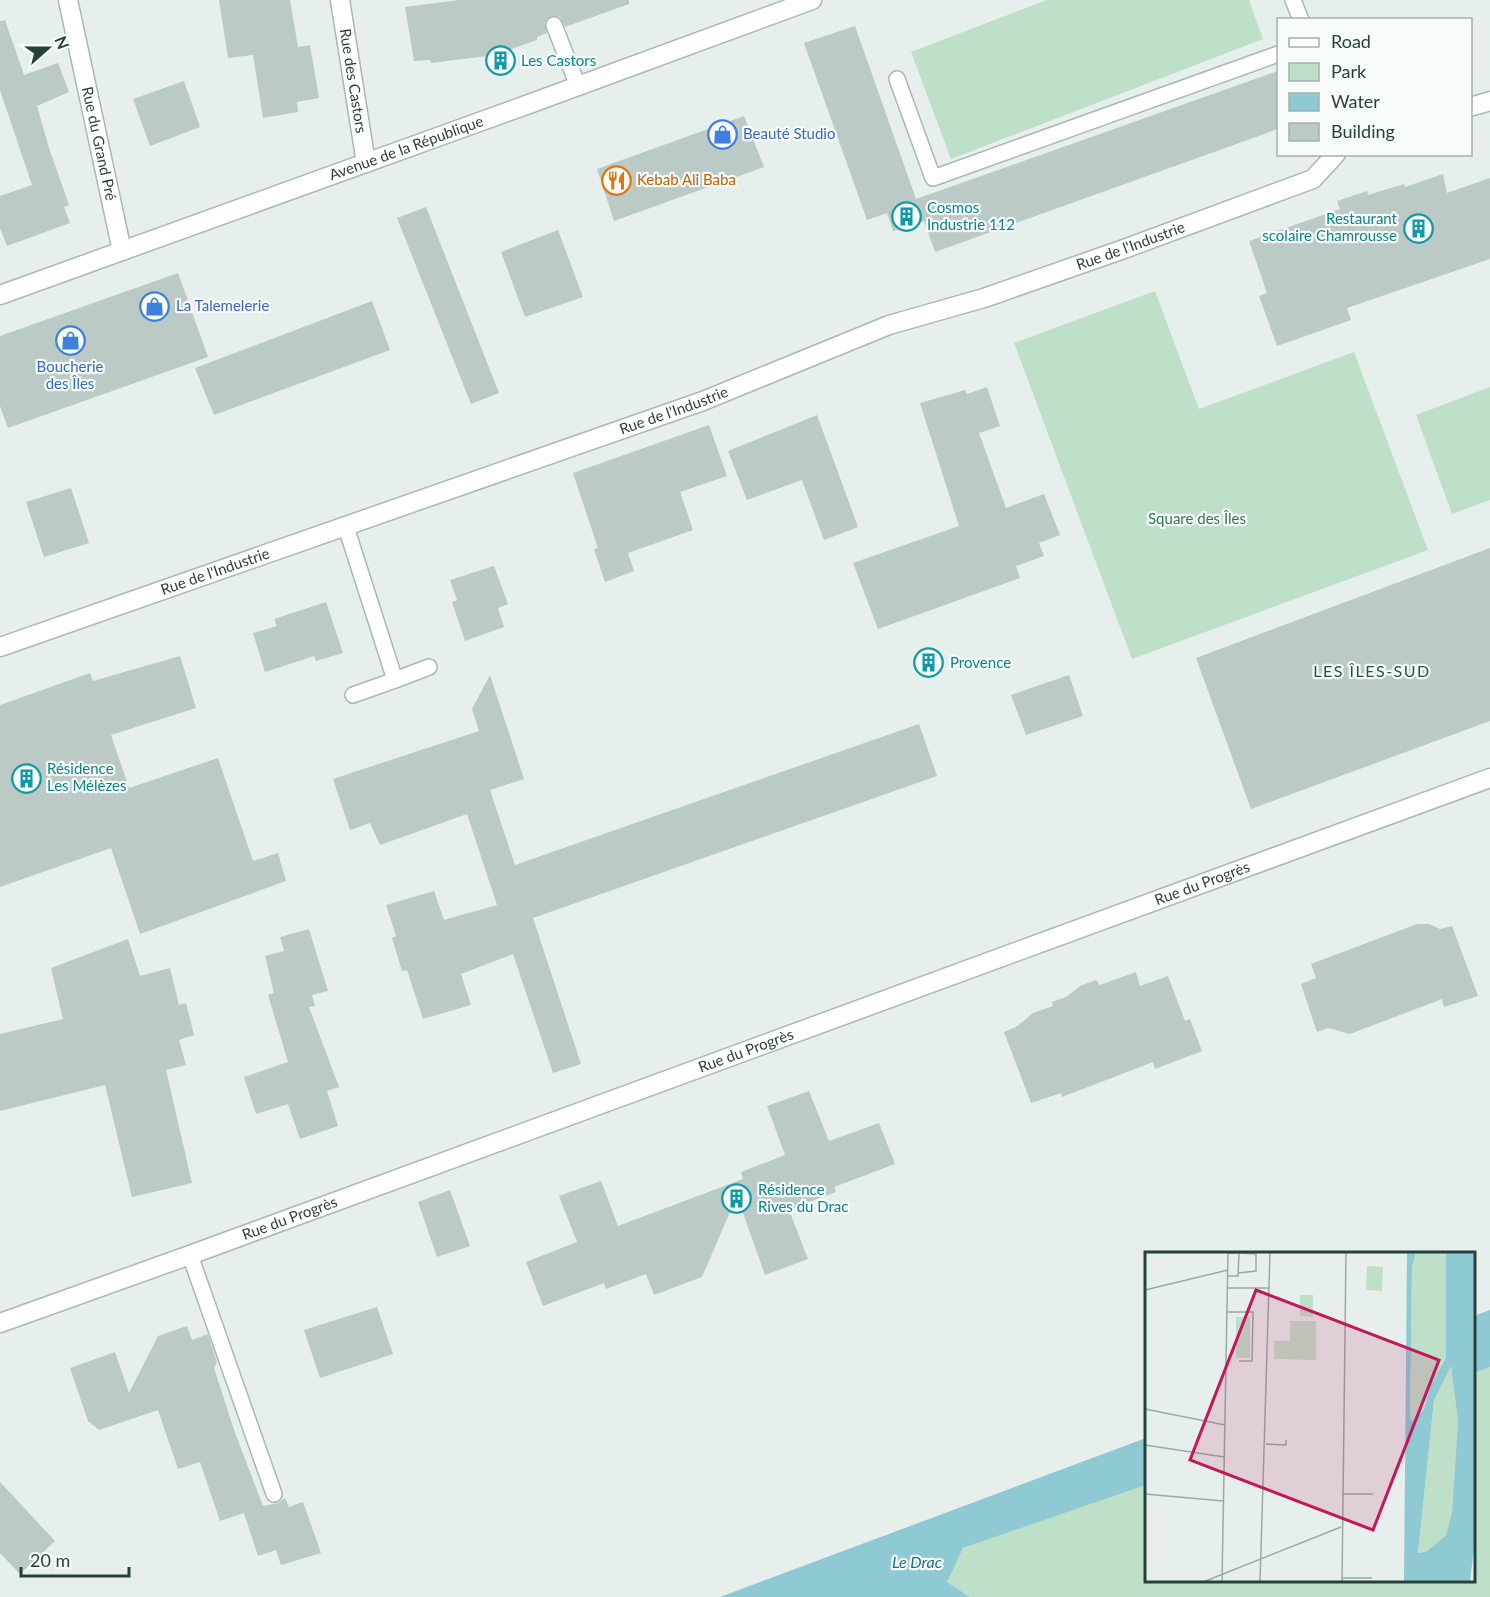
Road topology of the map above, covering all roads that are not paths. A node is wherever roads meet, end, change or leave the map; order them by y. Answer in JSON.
{"nodes":[{"id":1,"x":68,"y":0,"type":"edge"},
{"id":2,"x":340,"y":0,"type":"edge"},
{"id":3,"x":812,"y":0,"type":"edge"},
{"id":4,"x":1293,"y":0,"type":"edge"},
{"id":5,"x":1300,"y":18,"type":"edge"},
{"id":6,"x":554,"y":25,"type":"dead end"},
{"id":7,"x":1277,"y":54,"type":"edge"},
{"id":8,"x":897,"y":79,"type":"dead end"},
{"id":9,"x":578,"y":86,"type":"junction"},
{"id":10,"x":1490,"y":100,"type":"edge"},
{"id":11,"x":1472,"y":106,"type":"edge"},
{"id":12,"x":1334,"y":156,"type":"edge"},
{"id":13,"x":366,"y":162,"type":"junction"},
{"id":14,"x":122,"y":251,"type":"junction"},
{"id":15,"x":0,"y":295,"type":"edge"},
{"id":16,"x":346,"y":527,"type":"junction"},
{"id":17,"x":0,"y":647,"type":"edge"},
{"id":18,"x":429,"y":667,"type":"dead end"},
{"id":19,"x":394,"y":680,"type":"junction"},
{"id":20,"x":353,"y":695,"type":"dead end"},
{"id":21,"x":1490,"y":778,"type":"edge"},
{"id":22,"x":190,"y":1255,"type":"junction"},
{"id":23,"x":0,"y":1323,"type":"edge"},
{"id":24,"x":274,"y":1494,"type":"dead end"}],
"edges":[{"from":1,"to":14,"type":"street","name":"Rue du Grand Pré"},
{"from":2,"to":13,"type":"street","name":"Rue des Castors"},
{"from":3,"to":9,"type":"street","name":"Avenue de la République"},
{"from":4,"to":5,"type":"lane"},
{"from":6,"to":9,"type":"lane"},
{"from":7,"to":8,"type":"lane"},
{"from":9,"to":13,"type":"street","name":"Avenue de la République"},
{"from":10,"to":11,"type":"street"},
{"from":12,"to":16,"type":"street","name":"Rue de l'Industrie"},
{"from":13,"to":14,"type":"street","name":"Avenue de la République"},
{"from":14,"to":15,"type":"street","name":"Avenue de la République"},
{"from":16,"to":17,"type":"street","name":"Rue de l'Industrie"},
{"from":16,"to":19,"type":"lane"},
{"from":18,"to":19,"type":"lane"},
{"from":19,"to":20,"type":"lane"},
{"from":21,"to":22,"type":"street","name":"Rue du Progrès"},
{"from":22,"to":23,"type":"street","name":"Rue du Progrès"},
{"from":22,"to":24,"type":"lane"}]}
